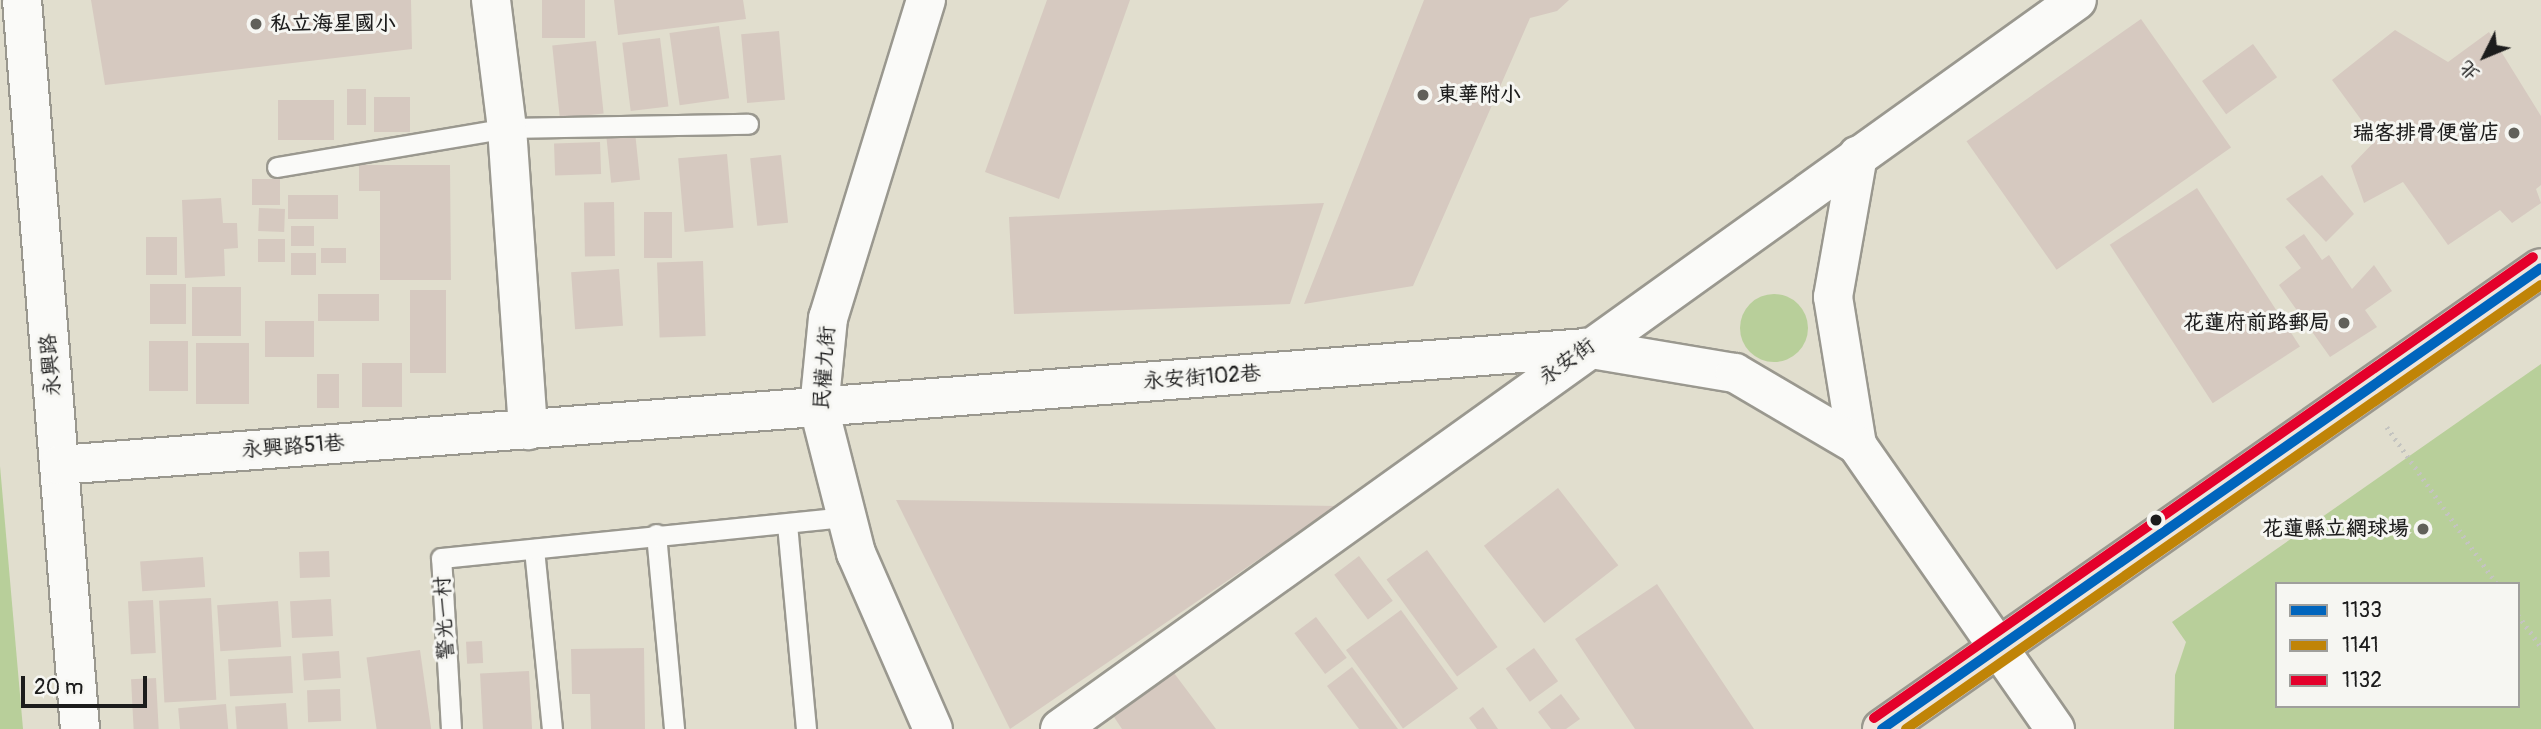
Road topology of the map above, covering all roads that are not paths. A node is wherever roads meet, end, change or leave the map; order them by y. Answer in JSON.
{"nodes":[{"id":1,"x":22,"y":0,"type":"edge"},
{"id":2,"x":491,"y":0,"type":"edge"},
{"id":3,"x":926,"y":0,"type":"edge"},
{"id":4,"x":2077,"y":0,"type":"edge"},
{"id":5,"x":748,"y":124,"type":"dead end"},
{"id":6,"x":507,"y":128,"type":"junction"},
{"id":7,"x":1858,"y":155,"type":"junction"},
{"id":8,"x":277,"y":167,"type":"dead end"},
{"id":9,"x":2541,"y":268,"type":"edge"},
{"id":10,"x":1585,"y":348,"type":"junction"},
{"id":11,"x":819,"y":408,"type":"junction"},
{"id":12,"x":528,"y":430,"type":"junction"},
{"id":13,"x":1857,"y":445,"type":"junction"},
{"id":14,"x":59,"y":465,"type":"junction"},
{"id":15,"x":844,"y":517,"type":"junction"},
{"id":16,"x":787,"y":524,"type":"junction"},
{"id":17,"x":656,"y":534,"type":"junction"},
{"id":18,"x":534,"y":548,"type":"junction"},
{"id":19,"x":1999,"y":648,"type":"junction"},
{"id":20,"x":80,"y":729,"type":"edge"},
{"id":21,"x":451,"y":729,"type":"edge"},
{"id":22,"x":552,"y":729,"type":"edge"},
{"id":23,"x":674,"y":729,"type":"edge"},
{"id":24,"x":806,"y":729,"type":"edge"},
{"id":25,"x":933,"y":729,"type":"edge"},
{"id":26,"x":1060,"y":729,"type":"edge"},
{"id":27,"x":1882,"y":729,"type":"edge"},
{"id":28,"x":2055,"y":729,"type":"edge"}],
"edges":[{"from":1,"to":14,"type":"street","name":"永興路"},
{"from":2,"to":6,"type":"street"},
{"from":3,"to":11,"type":"street","name":"民權九街"},
{"from":4,"to":7,"type":"street","name":"永安街"},
{"from":5,"to":6,"type":"lane"},
{"from":6,"to":8,"type":"lane"},
{"from":6,"to":12,"type":"street"},
{"from":7,"to":10,"type":"street","name":"永安街"},
{"from":7,"to":13,"type":"street"},
{"from":9,"to":19,"type":"main road"},
{"from":10,"to":11,"type":"street","name":"永安街102巷"},
{"from":10,"to":13,"type":"street","name":"永安街102巷"},
{"from":10,"to":26,"type":"street","name":"永安街"},
{"from":11,"to":12,"type":"street","name":"永興路51巷"},
{"from":11,"to":15,"type":"street","name":"民權九街"},
{"from":12,"to":14,"type":"street","name":"永興路51巷"},
{"from":13,"to":19,"type":"street"},
{"from":14,"to":20,"type":"street","name":"永興路"},
{"from":15,"to":16,"type":"lane","name":"警光一村"},
{"from":15,"to":25,"type":"street","name":"民權九街"},
{"from":16,"to":17,"type":"lane","name":"警光一村"},
{"from":16,"to":24,"type":"lane"},
{"from":17,"to":18,"type":"lane","name":"警光一村"},
{"from":17,"to":23,"type":"lane"},
{"from":18,"to":21,"type":"lane","name":"警光一村"},
{"from":18,"to":22,"type":"lane"},
{"from":19,"to":27,"type":"main road"},
{"from":19,"to":28,"type":"street"}]}
